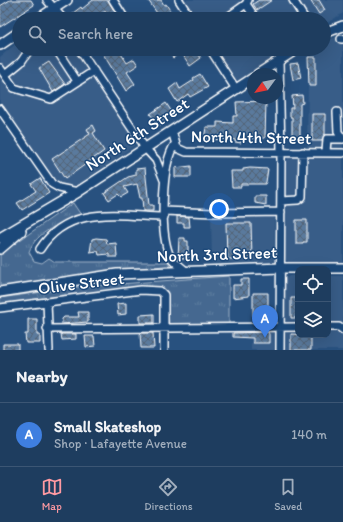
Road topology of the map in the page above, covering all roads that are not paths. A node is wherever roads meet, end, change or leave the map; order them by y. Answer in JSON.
{"nodes":[{"id":1,"x":47,"y":0,"type":"edge"},
{"id":2,"x":67,"y":0,"type":"edge"},
{"id":3,"x":113,"y":0,"type":"edge"},
{"id":4,"x":178,"y":0,"type":"edge"},
{"id":5,"x":293,"y":0,"type":"edge"},
{"id":6,"x":247,"y":2,"type":"edge"},
{"id":7,"x":53,"y":9,"type":"junction"},
{"id":8,"x":48,"y":12,"type":"edge"},
{"id":9,"x":56,"y":12,"type":"edge"},
{"id":10,"x":121,"y":12,"type":"edge"},
{"id":11,"x":186,"y":12,"type":"edge"},
{"id":12,"x":234,"y":12,"type":"edge"},
{"id":13,"x":252,"y":12,"type":"edge"},
{"id":14,"x":301,"y":12,"type":"edge"},
{"id":15,"x":343,"y":26,"type":"edge"},
{"id":16,"x":331,"y":30,"type":"edge"},
{"id":17,"x":331,"y":35,"type":"edge"},
{"id":18,"x":12,"y":37,"type":"edge"},
{"id":19,"x":342,"y":37,"type":"edge"},
{"id":20,"x":0,"y":45,"type":"edge"},
{"id":21,"x":25,"y":56,"type":"edge"},
{"id":22,"x":61,"y":56,"type":"edge"},
{"id":23,"x":84,"y":56,"type":"edge"},
{"id":24,"x":215,"y":56,"type":"edge"},
{"id":25,"x":279,"y":56,"type":"edge"},
{"id":26,"x":286,"y":56,"type":"edge"},
{"id":27,"x":280,"y":60,"type":"junction"},
{"id":28,"x":0,"y":68,"type":"edge"},
{"id":29,"x":267,"y":68,"type":"edge"},
{"id":30,"x":94,"y":71,"type":"junction"},
{"id":31,"x":4,"y":75,"type":"junction"},
{"id":32,"x":77,"y":81,"type":"junction"},
{"id":33,"x":247,"y":82,"type":"edge"},
{"id":34,"x":236,"y":89,"type":"junction"},
{"id":35,"x":0,"y":109,"type":"edge"},
{"id":36,"x":337,"y":112,"type":"dead end"},
{"id":37,"x":172,"y":131,"type":"junction"},
{"id":38,"x":343,"y":139,"type":"edge"},
{"id":39,"x":175,"y":144,"type":"junction"},
{"id":40,"x":144,"y":148,"type":"junction"},
{"id":41,"x":281,"y":152,"type":"junction"},
{"id":42,"x":303,"y":152,"type":"junction"},
{"id":43,"x":326,"y":152,"type":"junction"},
{"id":44,"x":343,"y":152,"type":"edge"},
{"id":45,"x":164,"y":180,"type":"junction"},
{"id":46,"x":78,"y":192,"type":"junction"},
{"id":47,"x":281,"y":201,"type":"junction"},
{"id":48,"x":281,"y":212,"type":"junction"},
{"id":49,"x":164,"y":214,"type":"junction"},
{"id":50,"x":37,"y":217,"type":"junction"},
{"id":51,"x":0,"y":238,"type":"edge"},
{"id":52,"x":0,"y":249,"type":"edge"},
{"id":53,"x":40,"y":249,"type":"dead end"},
{"id":54,"x":281,"y":268,"type":"junction"},
{"id":55,"x":343,"y":268,"type":"edge"},
{"id":56,"x":186,"y":271,"type":"junction"},
{"id":57,"x":0,"y":292,"type":"edge"},
{"id":58,"x":47,"y":302,"type":"junction"},
{"id":59,"x":0,"y":308,"type":"edge"},
{"id":60,"x":164,"y":326,"type":"junction"},
{"id":61,"x":281,"y":326,"type":"junction"},
{"id":62,"x":295,"y":327,"type":"edge"},
{"id":63,"x":331,"y":327,"type":"edge"},
{"id":64,"x":47,"y":328,"type":"junction"},
{"id":65,"x":343,"y":330,"type":"edge"},
{"id":66,"x":49,"y":350,"type":"edge"},
{"id":67,"x":164,"y":350,"type":"edge"},
{"id":68,"x":280,"y":350,"type":"edge"}],
"edges":[{"from":1,"to":7,"type":"street"},
{"from":2,"to":7,"type":"main road"},
{"from":3,"to":10,"type":"street"},
{"from":4,"to":11,"type":"street"},
{"from":5,"to":14,"type":"street"},
{"from":6,"to":12,"type":"street"},
{"from":6,"to":13,"type":"street"},
{"from":7,"to":8,"type":"main road"},
{"from":7,"to":9,"type":"street"},
{"from":15,"to":16,"type":"main road"},
{"from":17,"to":19,"type":"main road"},
{"from":18,"to":20,"type":"main road"},
{"from":21,"to":31,"type":"street"},
{"from":22,"to":32,"type":"street"},
{"from":23,"to":30,"type":"street"},
{"from":24,"to":34,"type":"street"},
{"from":25,"to":27,"type":"street"},
{"from":26,"to":27,"type":"main road"},
{"from":27,"to":29,"type":"main road"},
{"from":27,"to":41,"type":"street"},
{"from":28,"to":31,"type":"street"},
{"from":30,"to":32,"type":"street"},
{"from":30,"to":40,"type":"street"},
{"from":31,"to":32,"type":"street"},
{"from":33,"to":34,"type":"main road","name":"North 6th Street"},
{"from":34,"to":37,"type":"main road","name":"North 6th Street"},
{"from":35,"to":46,"type":"street"},
{"from":36,"to":38,"type":"street"},
{"from":37,"to":39,"type":"street","name":"North 4th Street"},
{"from":37,"to":40,"type":"main road","name":"North 6th Street"},
{"from":38,"to":43,"type":"street"},
{"from":39,"to":41,"type":"street","name":"North 4th Street"},
{"from":39,"to":45,"type":"street"},
{"from":40,"to":45,"type":"street"},
{"from":40,"to":46,"type":"main road","name":"North 6th Street"},
{"from":41,"to":42,"type":"street","name":"North 4th Street"},
{"from":41,"to":47,"type":"street"},
{"from":42,"to":43,"type":"street","name":"North 4th Street"},
{"from":42,"to":47,"type":"street"},
{"from":43,"to":44,"type":"street","name":"North 4th Street"},
{"from":45,"to":49,"type":"street"},
{"from":46,"to":50,"type":"main road","name":"North 6th Street"},
{"from":47,"to":48,"type":"street"},
{"from":48,"to":49,"type":"street"},
{"from":48,"to":54,"type":"street"},
{"from":49,"to":53,"type":"street"},
{"from":49,"to":56,"type":"street"},
{"from":50,"to":51,"type":"main road"},
{"from":50,"to":52,"type":"main road"},
{"from":54,"to":55,"type":"main road","name":"North 3rd Street"},
{"from":54,"to":56,"type":"main road","name":"North 3rd Street"},
{"from":54,"to":61,"type":"street"},
{"from":56,"to":57,"type":"main road","name":"North 3rd Street"},
{"from":58,"to":59,"type":"street","name":"Olive Street"},
{"from":58,"to":60,"type":"street","name":"Olive Street"},
{"from":58,"to":64,"type":"street"},
{"from":60,"to":61,"type":"street"},
{"from":60,"to":64,"type":"street"},
{"from":60,"to":67,"type":"street"},
{"from":61,"to":62,"type":"street"},
{"from":61,"to":68,"type":"street"},
{"from":63,"to":65,"type":"street"},
{"from":64,"to":66,"type":"street"}]}
